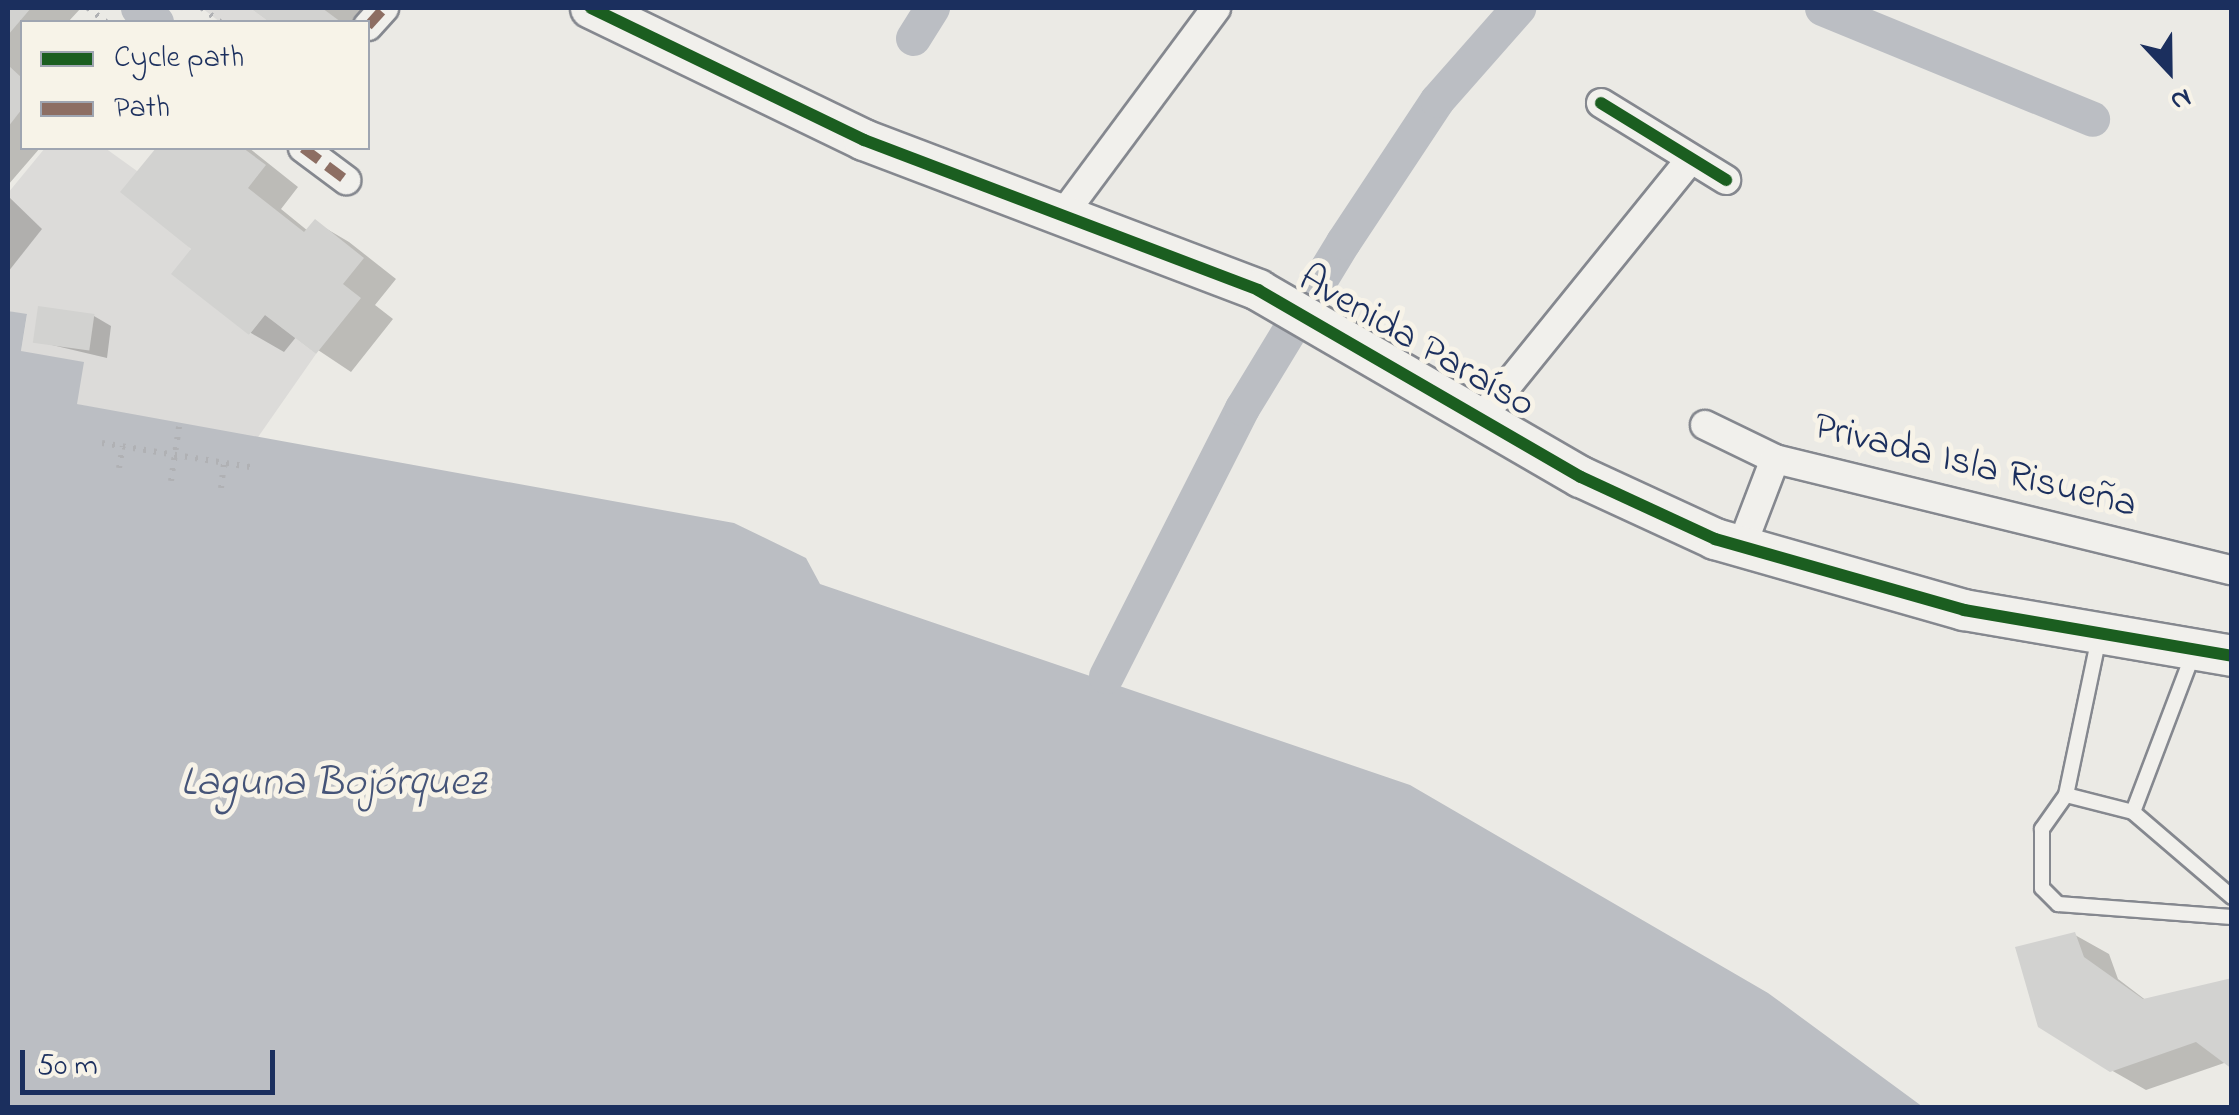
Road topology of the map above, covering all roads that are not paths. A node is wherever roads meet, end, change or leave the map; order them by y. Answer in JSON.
{"nodes":[{"id":1,"x":592,"y":8,"type":"edge"},
{"id":2,"x":1216,"y":8,"type":"edge"},
{"id":3,"x":1601,"y":103,"type":"dead end"},
{"id":4,"x":306,"y":150,"type":"edge"},
{"id":5,"x":1690,"y":161,"type":"junction"},
{"id":6,"x":346,"y":180,"type":"dead end"},
{"id":7,"x":1726,"y":180,"type":"dead end"},
{"id":8,"x":1064,"y":212,"type":"junction"},
{"id":9,"x":1481,"y":418,"type":"junction"},
{"id":10,"x":1705,"y":424,"type":"dead end"},
{"id":11,"x":1775,"y":459,"type":"junction"},
{"id":12,"x":1741,"y":548,"type":"junction"},
{"id":13,"x":2232,"y":570,"type":"edge"},
{"id":14,"x":2100,"y":631,"type":"junction"},
{"id":15,"x":2213,"y":654,"type":"edge"},
{"id":16,"x":2066,"y":794,"type":"junction"},
{"id":17,"x":2134,"y":812,"type":"junction"},
{"id":18,"x":2232,"y":897,"type":"edge"},
{"id":19,"x":2232,"y":916,"type":"edge"}],
"edges":[{"from":1,"to":8,"type":"street","name":"Avenida Paraíso"},
{"from":2,"to":8,"type":"street"},
{"from":3,"to":5,"type":"street"},
{"from":4,"to":6,"type":"street"},
{"from":5,"to":7,"type":"street"},
{"from":5,"to":9,"type":"street"},
{"from":8,"to":9,"type":"street","name":"Avenida Paraíso"},
{"from":9,"to":12,"type":"street","name":"Avenida Paraíso"},
{"from":10,"to":11,"type":"street","name":"Privada Isla Risueña"},
{"from":11,"to":12,"type":"street"},
{"from":11,"to":13,"type":"street","name":"Privada Isla Risueña"},
{"from":12,"to":14,"type":"street","name":"Avenida Paraíso"},
{"from":14,"to":15,"type":"street","name":"Avenida Paraíso"},
{"from":14,"to":16,"type":"lane"},
{"from":15,"to":17,"type":"lane"},
{"from":16,"to":17,"type":"lane"},
{"from":16,"to":19,"type":"lane"},
{"from":17,"to":18,"type":"lane"}]}
